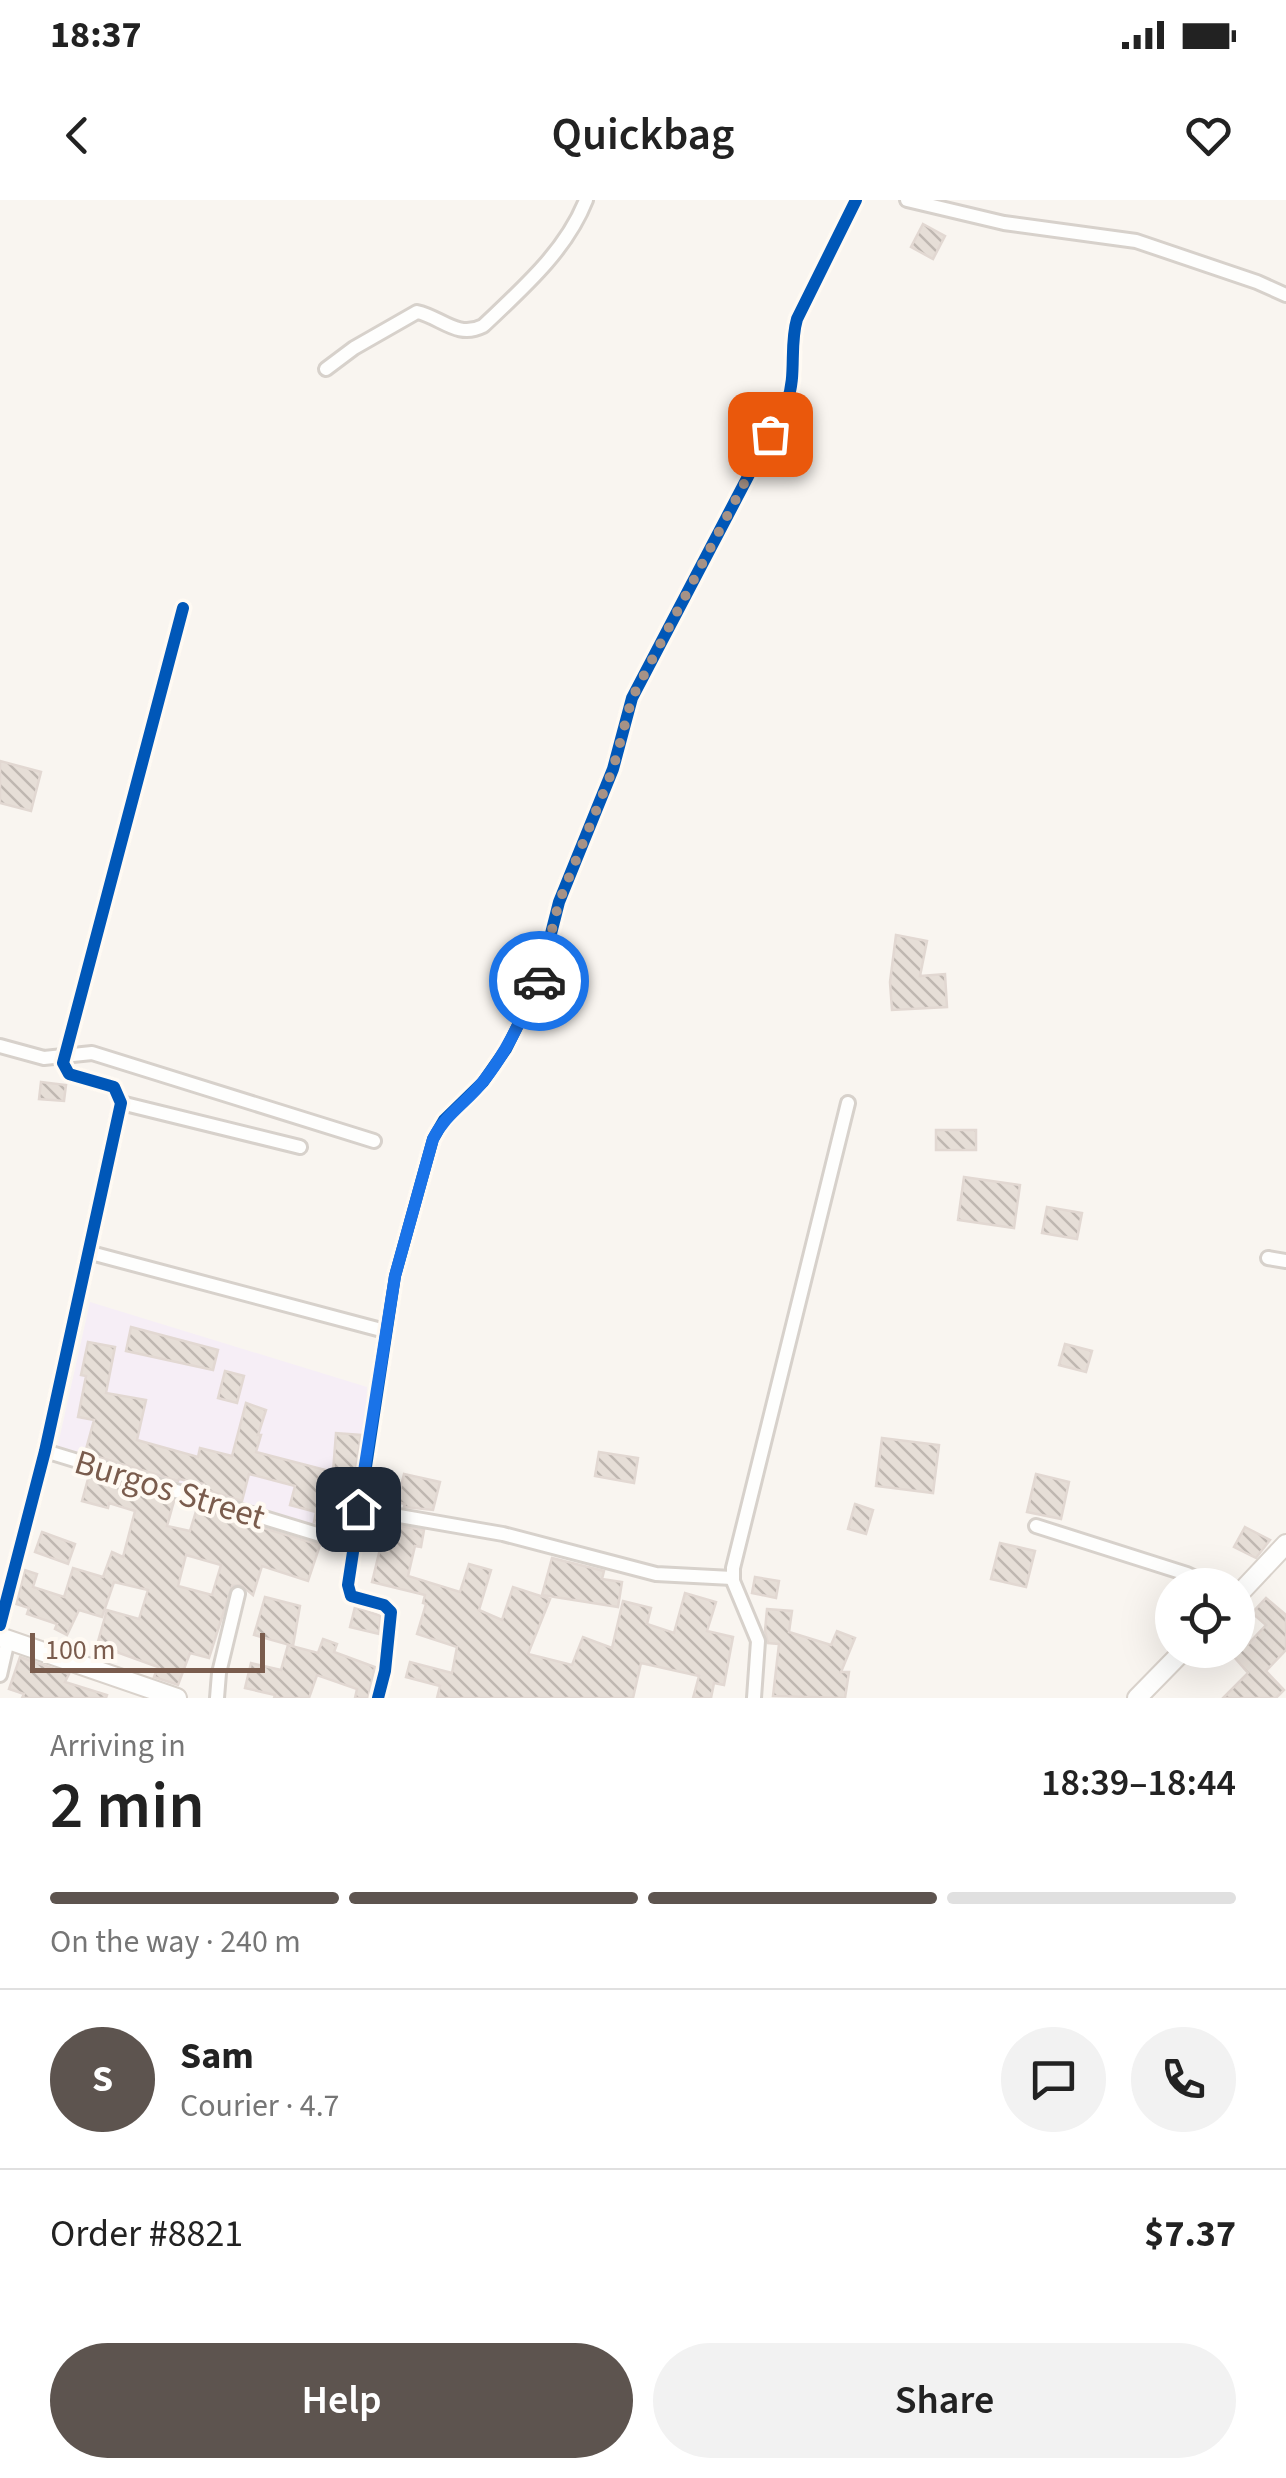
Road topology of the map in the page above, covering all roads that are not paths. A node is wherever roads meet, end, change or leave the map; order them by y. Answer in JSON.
{"nodes":[{"id":1,"x":586,"y":200,"type":"edge"},
{"id":2,"x":856,"y":200,"type":"edge"},
{"id":3,"x":907,"y":200,"type":"edge"},
{"id":4,"x":1286,"y":295,"type":"edge"},
{"id":5,"x":326,"y":369,"type":"dead end"},
{"id":6,"x":183,"y":608,"type":"dead end"},
{"id":7,"x":0,"y":1046,"type":"edge"},
{"id":8,"x":65,"y":1055,"type":"junction"},
{"id":9,"x":121,"y":1103,"type":"junction"},
{"id":10,"x":848,"y":1103,"type":"dead end"},
{"id":11,"x":374,"y":1141,"type":"dead end"},
{"id":12,"x":300,"y":1147,"type":"dead end"},
{"id":13,"x":91,"y":1254,"type":"junction"},
{"id":14,"x":1268,"y":1258,"type":"dead end"},
{"id":15,"x":1286,"y":1261,"type":"edge"},
{"id":16,"x":386,"y":1331,"type":"junction"},
{"id":17,"x":45,"y":1450,"type":"junction"},
{"id":18,"x":358,"y":1509,"type":"junction"},
{"id":19,"x":1036,"y":1526,"type":"dead end"},
{"id":20,"x":1286,"y":1544,"type":"edge"},
{"id":21,"x":353,"y":1545,"type":"junction"},
{"id":22,"x":1168,"y":1568,"type":"edge"},
{"id":23,"x":1255,"y":1577,"type":"edge"},
{"id":24,"x":732,"y":1578,"type":"junction"},
{"id":25,"x":238,"y":1594,"type":"dead end"},
{"id":26,"x":3,"y":1634,"type":"edge"},
{"id":27,"x":1166,"y":1668,"type":"edge"},
{"id":28,"x":0,"y":1674,"type":"edge"},
{"id":29,"x":178,"y":1698,"type":"edge"},
{"id":30,"x":217,"y":1698,"type":"edge"},
{"id":31,"x":378,"y":1698,"type":"edge"},
{"id":32,"x":754,"y":1698,"type":"edge"},
{"id":33,"x":1136,"y":1698,"type":"edge"}],
"edges":[{"from":1,"to":5,"type":"street"},
{"from":2,"to":16,"type":"street"},
{"from":3,"to":4,"type":"street"},
{"from":6,"to":8,"type":"street"},
{"from":7,"to":8,"type":"street"},
{"from":8,"to":9,"type":"street"},
{"from":8,"to":11,"type":"street"},
{"from":9,"to":12,"type":"street"},
{"from":9,"to":13,"type":"street"},
{"from":10,"to":24,"type":"street"},
{"from":13,"to":16,"type":"street"},
{"from":13,"to":17,"type":"street"},
{"from":14,"to":15,"type":"street"},
{"from":16,"to":18,"type":"street"},
{"from":17,"to":21,"type":"street","name":"Burgos Street"},
{"from":17,"to":26,"type":"street"},
{"from":18,"to":21,"type":"street"},
{"from":18,"to":24,"type":"street"},
{"from":19,"to":22,"type":"street"},
{"from":20,"to":23,"type":"street"},
{"from":21,"to":31,"type":"street"},
{"from":24,"to":32,"type":"street"},
{"from":25,"to":30,"type":"street"},
{"from":26,"to":28,"type":"street"},
{"from":26,"to":29,"type":"street"},
{"from":27,"to":33,"type":"street"}]}
